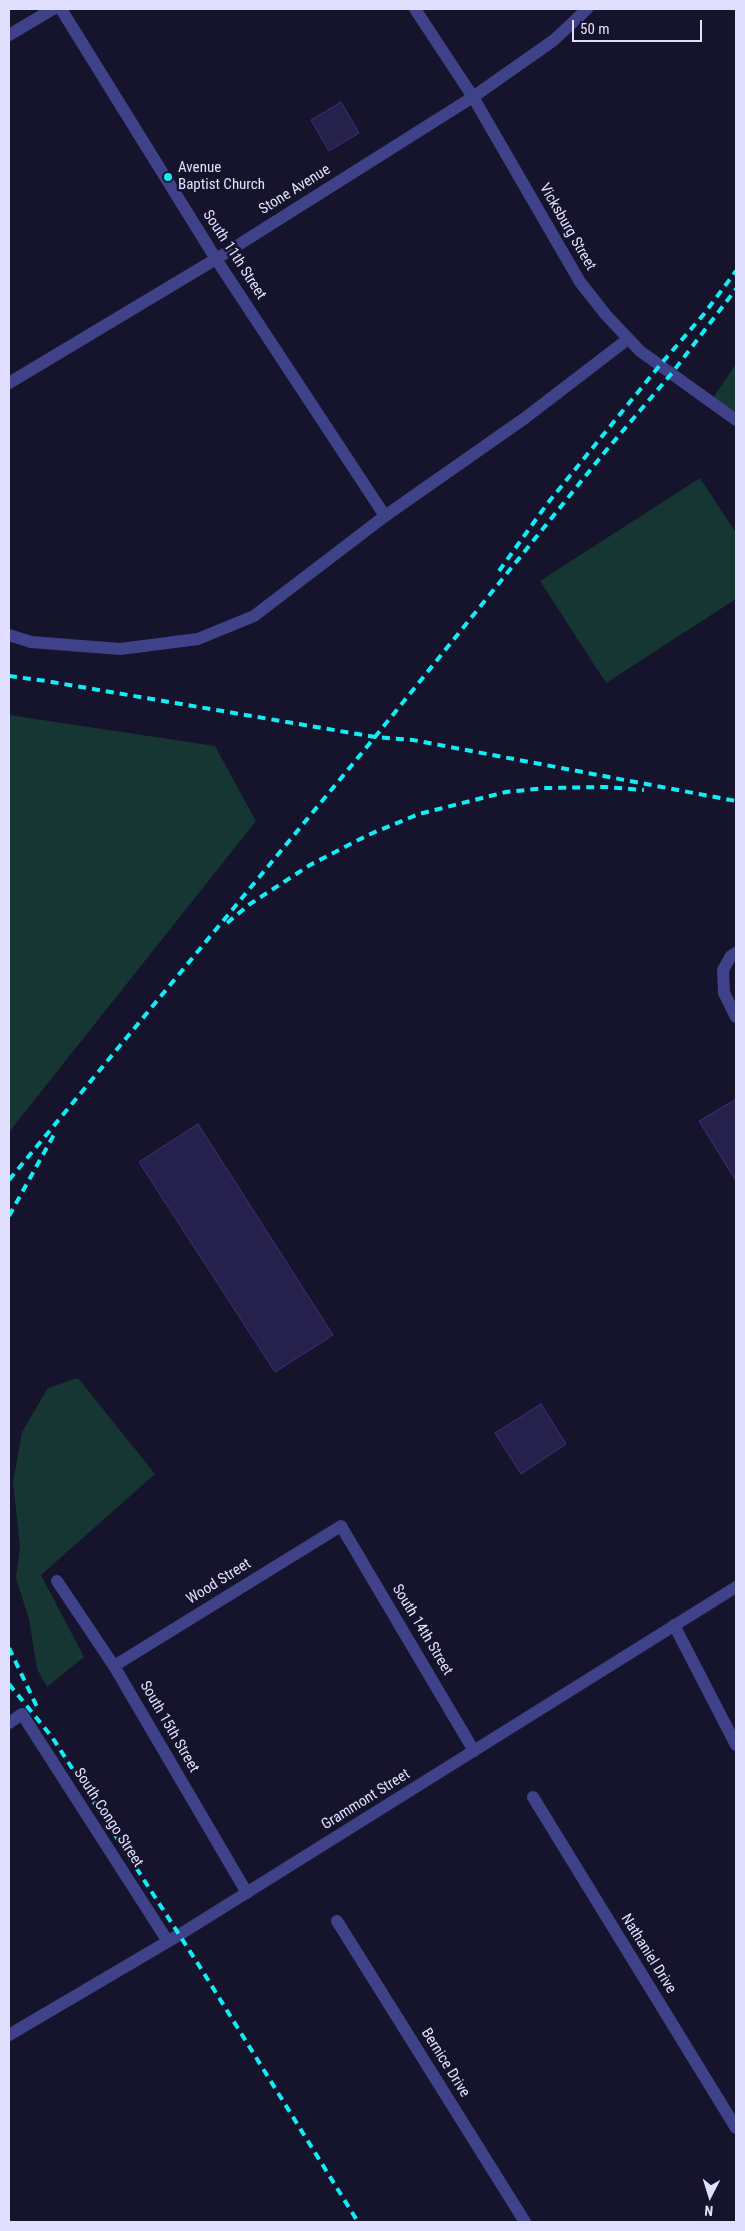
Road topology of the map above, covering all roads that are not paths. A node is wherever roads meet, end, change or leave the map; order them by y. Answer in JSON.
{"nodes":[{"id":1,"x":53,"y":9,"type":"edge"},
{"id":2,"x":61,"y":9,"type":"edge"},
{"id":3,"x":415,"y":9,"type":"edge"},
{"id":4,"x":587,"y":9,"type":"edge"},
{"id":5,"x":9,"y":35,"type":"edge"},
{"id":6,"x":473,"y":96,"type":"junction"},
{"id":7,"x":216,"y":259,"type":"junction"},
{"id":8,"x":628,"y":339,"type":"junction"},
{"id":9,"x":9,"y":383,"type":"edge"},
{"id":10,"x":736,"y":420,"type":"edge"},
{"id":11,"x":385,"y":516,"type":"junction"},
{"id":12,"x":9,"y":635,"type":"edge"},
{"id":13,"x":736,"y":953,"type":"edge"},
{"id":14,"x":736,"y":1017,"type":"edge"},
{"id":15,"x":341,"y":1526,"type":"joint"},
{"id":16,"x":57,"y":1581,"type":"dead end"},
{"id":17,"x":736,"y":1587,"type":"edge"},
{"id":18,"x":674,"y":1625,"type":"junction"},
{"id":19,"x":114,"y":1666,"type":"junction"},
{"id":20,"x":9,"y":1723,"type":"edge"},
{"id":21,"x":736,"y":1745,"type":"edge"},
{"id":22,"x":474,"y":1752,"type":"junction"},
{"id":23,"x":533,"y":1797,"type":"dead end"},
{"id":24,"x":247,"y":1893,"type":"junction"},
{"id":25,"x":337,"y":1921,"type":"dead end"},
{"id":26,"x":167,"y":1940,"type":"junction"},
{"id":27,"x":10,"y":2031,"type":"edge"},
{"id":28,"x":736,"y":2128,"type":"edge"},
{"id":29,"x":524,"y":2222,"type":"edge"}],
"edges":[{"from":1,"to":5,"type":"street"},
{"from":2,"to":7,"type":"street","name":"South 11th Street"},
{"from":3,"to":6,"type":"street","name":"Vicksburg Street"},
{"from":4,"to":6,"type":"street","name":"Stone Avenue"},
{"from":6,"to":7,"type":"street","name":"Stone Avenue"},
{"from":6,"to":8,"type":"street","name":"Vicksburg Street"},
{"from":7,"to":9,"type":"street","name":"Stone Avenue"},
{"from":7,"to":11,"type":"street","name":"South 11th Street"},
{"from":8,"to":10,"type":"street","name":"Vicksburg Street"},
{"from":8,"to":11,"type":"street"},
{"from":11,"to":12,"type":"street"},
{"from":13,"to":14,"type":"street"},
{"from":15,"to":19,"type":"street","name":"Wood Street"},
{"from":15,"to":22,"type":"street","name":"South 14th Street"},
{"from":16,"to":19,"type":"street","name":"South 15th Street"},
{"from":17,"to":18,"type":"street","name":"Grammont Street"},
{"from":18,"to":21,"type":"street"},
{"from":18,"to":22,"type":"street","name":"Grammont Street"},
{"from":19,"to":24,"type":"street","name":"South 15th Street"},
{"from":20,"to":26,"type":"street","name":"South Congo Street"},
{"from":22,"to":24,"type":"street","name":"Grammont Street"},
{"from":23,"to":28,"type":"street","name":"Nathaniel Drive"},
{"from":24,"to":26,"type":"street","name":"Grammont Street"},
{"from":25,"to":29,"type":"street","name":"Bernice Drive"},
{"from":26,"to":27,"type":"street","name":"Grammont Street"}]}
